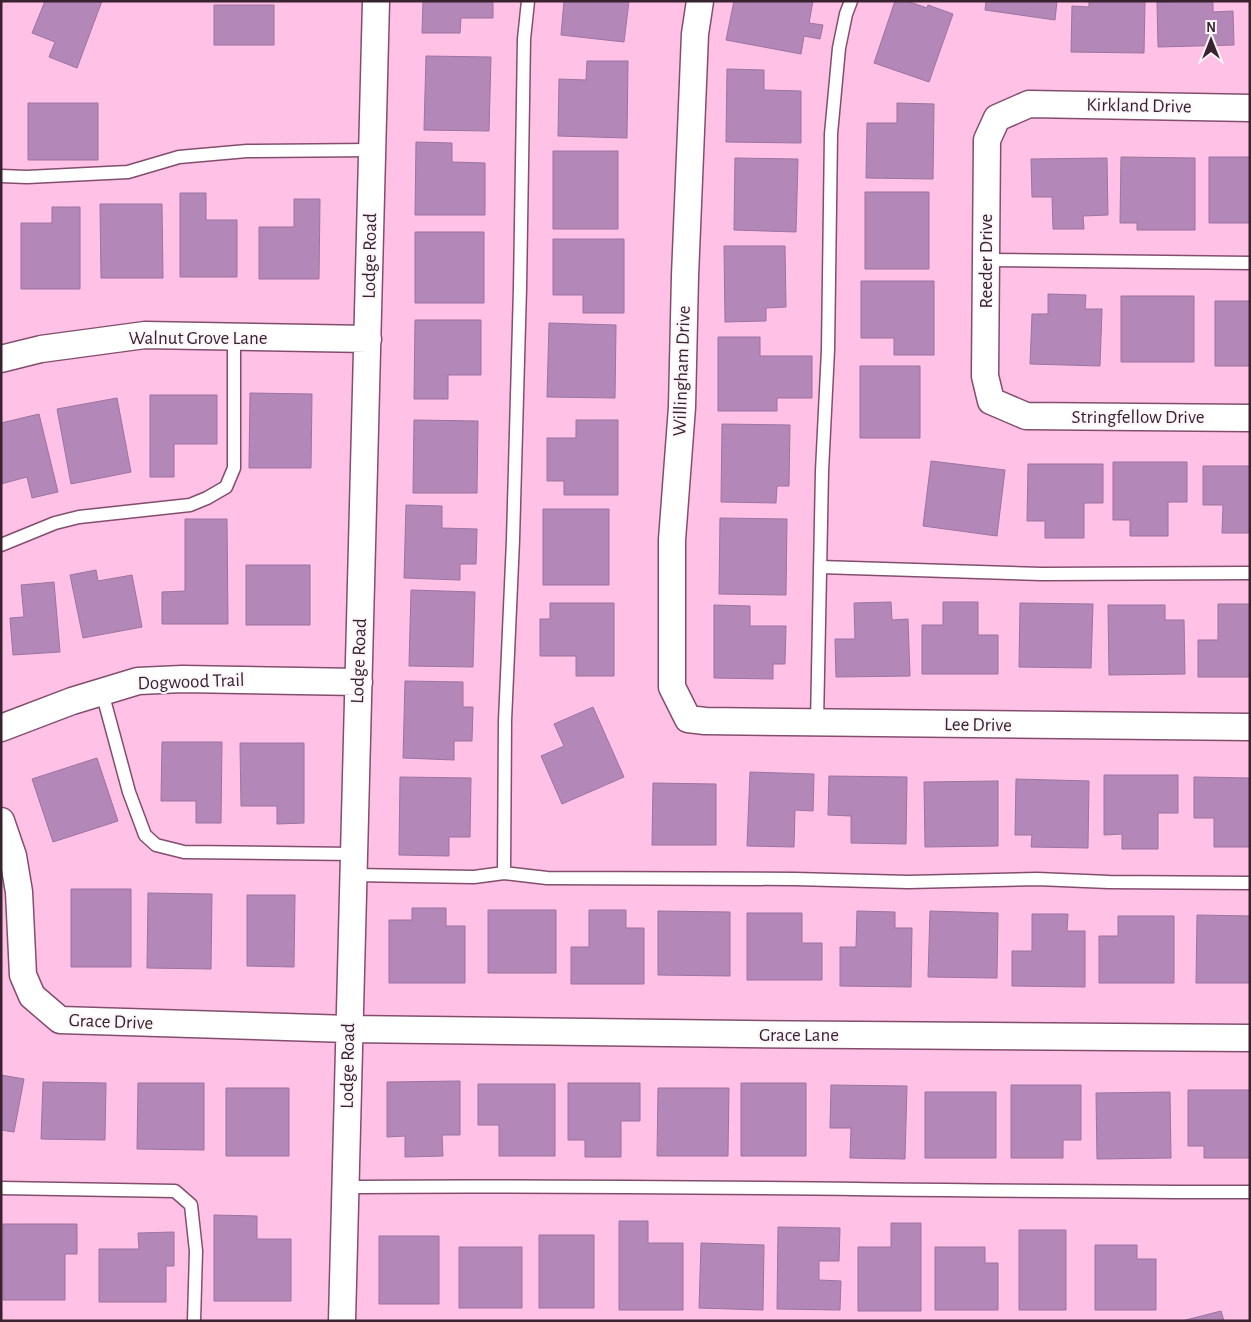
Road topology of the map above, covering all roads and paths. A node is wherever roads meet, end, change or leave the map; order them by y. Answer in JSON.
{"nodes":[{"id":1,"x":376,"y":1,"type":"edge"},
{"id":2,"x":528,"y":1,"type":"edge"},
{"id":3,"x":700,"y":1,"type":"edge"},
{"id":4,"x":851,"y":1,"type":"edge"},
{"id":5,"x":1029,"y":104,"type":"joint"},
{"id":6,"x":1250,"y":108,"type":"edge"},
{"id":7,"x":372,"y":150,"type":"junction"},
{"id":8,"x":1,"y":176,"type":"edge"},
{"id":9,"x":986,"y":260,"type":"junction"},
{"id":10,"x":1250,"y":263,"type":"edge"},
{"id":11,"x":234,"y":337,"type":"junction"},
{"id":12,"x":368,"y":339,"type":"junction"},
{"id":13,"x":1,"y":359,"type":"edge"},
{"id":14,"x":1026,"y":416,"type":"joint"},
{"id":15,"x":1250,"y":418,"type":"edge"},
{"id":16,"x":1,"y":545,"type":"edge"},
{"id":17,"x":820,"y":567,"type":"junction"},
{"id":18,"x":1250,"y":573,"type":"edge"},
{"id":19,"x":358,"y":682,"type":"junction"},
{"id":20,"x":102,"y":692,"type":"junction"},
{"id":21,"x":705,"y":721,"type":"joint"},
{"id":22,"x":817,"y":723,"type":"junction"},
{"id":23,"x":1250,"y":727,"type":"edge"},
{"id":24,"x":1,"y":728,"type":"edge"},
{"id":25,"x":1,"y":821,"type":"edge"},
{"id":26,"x":353,"y":864,"type":"junction"},
{"id":27,"x":504,"y":873,"type":"junction"},
{"id":28,"x":1250,"y":883,"type":"edge"},
{"id":29,"x":349,"y":1030,"type":"junction"},
{"id":30,"x":1250,"y":1038,"type":"edge"},
{"id":31,"x":345,"y":1187,"type":"junction"},
{"id":32,"x":1,"y":1188,"type":"edge"},
{"id":33,"x":1250,"y":1192,"type":"edge"},
{"id":34,"x":194,"y":1321,"type":"edge"},
{"id":35,"x":342,"y":1321,"type":"edge"}],
"edges":[{"from":1,"to":7,"type":"street","name":"Lodge Road"},
{"from":2,"to":27,"type":"lane"},
{"from":3,"to":21,"type":"street","name":"Willingham Drive"},
{"from":4,"to":17,"type":"lane"},
{"from":5,"to":6,"type":"street","name":"Kirkland Drive"},
{"from":5,"to":9,"type":"street","name":"Reeder Drive"},
{"from":7,"to":8,"type":"lane"},
{"from":7,"to":12,"type":"street","name":"Lodge Road"},
{"from":9,"to":10,"type":"lane"},
{"from":9,"to":14,"type":"street","name":"Reeder Drive"},
{"from":11,"to":12,"type":"street","name":"Walnut Grove Lane"},
{"from":11,"to":13,"type":"street","name":"Walnut Grove Lane"},
{"from":11,"to":16,"type":"lane"},
{"from":12,"to":19,"type":"street","name":"Lodge Road"},
{"from":14,"to":15,"type":"street","name":"Stringfellow Drive"},
{"from":17,"to":18,"type":"lane"},
{"from":17,"to":22,"type":"lane"},
{"from":19,"to":20,"type":"street","name":"Dogwood Trail"},
{"from":19,"to":26,"type":"street","name":"Lodge Road"},
{"from":20,"to":24,"type":"street","name":"Dogwood Trail"},
{"from":20,"to":26,"type":"lane"},
{"from":21,"to":22,"type":"street","name":"Lee Drive"},
{"from":22,"to":23,"type":"street","name":"Lee Drive"},
{"from":25,"to":29,"type":"street","name":"Grace Drive"},
{"from":26,"to":27,"type":"lane"},
{"from":26,"to":29,"type":"street","name":"Lodge Road"},
{"from":27,"to":28,"type":"lane"},
{"from":29,"to":30,"type":"street","name":"Grace Lane"},
{"from":29,"to":31,"type":"street","name":"Lodge Road"},
{"from":31,"to":33,"type":"lane"},
{"from":31,"to":35,"type":"street","name":"Lodge Road"},
{"from":32,"to":34,"type":"lane"}]}
